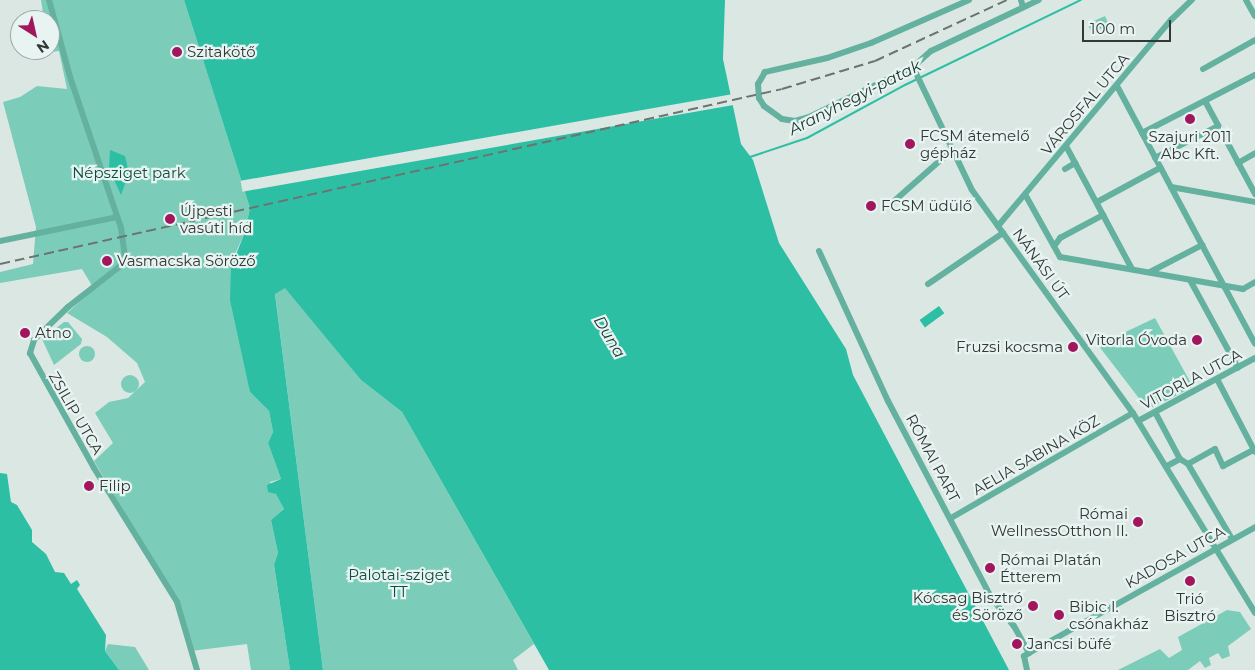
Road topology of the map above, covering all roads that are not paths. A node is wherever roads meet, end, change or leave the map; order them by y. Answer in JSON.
{"nodes":[{"id":1,"x":49,"y":0,"type":"edge"},
{"id":2,"x":968,"y":0,"type":"edge"},
{"id":3,"x":1021,"y":0,"type":"edge"},
{"id":4,"x":1039,"y":0,"type":"edge"},
{"id":5,"x":1192,"y":0,"type":"edge"},
{"id":6,"x":1246,"y":0,"type":"edge"},
{"id":7,"x":1022,"y":8,"type":"junction"},
{"id":8,"x":1255,"y":16,"type":"edge"},
{"id":9,"x":1255,"y":40,"type":"edge"},
{"id":10,"x":913,"y":68,"type":"junction"},
{"id":11,"x":1204,"y":68,"type":"dead end"},
{"id":12,"x":1255,"y":75,"type":"edge"},
{"id":13,"x":1116,"y":86,"type":"junction"},
{"id":14,"x":1205,"y":101,"type":"junction"},
{"id":15,"x":1218,"y":126,"type":"junction"},
{"id":16,"x":1142,"y":133,"type":"junction"},
{"id":17,"x":1066,"y":146,"type":"junction"},
{"id":18,"x":952,"y":150,"type":"junction"},
{"id":19,"x":1255,"y":153,"type":"edge"},
{"id":20,"x":1155,"y":158,"type":"junction"},
{"id":21,"x":1076,"y":163,"type":"junction"},
{"id":22,"x":1238,"y":163,"type":"junction"},
{"id":23,"x":1160,"y":168,"type":"junction"},
{"id":24,"x":1065,"y":169,"type":"dead end"},
{"id":25,"x":1171,"y":188,"type":"junction"},
{"id":26,"x":1255,"y":194,"type":"edge"},
{"id":27,"x":1026,"y":196,"type":"junction"},
{"id":28,"x":893,"y":202,"type":"dead end"},
{"id":29,"x":1097,"y":202,"type":"junction"},
{"id":30,"x":1255,"y":202,"type":"edge"},
{"id":31,"x":1103,"y":215,"type":"junction"},
{"id":32,"x":117,"y":218,"type":"junction"},
{"id":33,"x":998,"y":226,"type":"junction"},
{"id":34,"x":1003,"y":233,"type":"junction"},
{"id":35,"x":0,"y":241,"type":"edge"},
{"id":36,"x":1202,"y":244,"type":"junction"},
{"id":37,"x":1055,"y":245,"type":"junction"},
{"id":38,"x":819,"y":251,"type":"dead end"},
{"id":39,"x":1132,"y":269,"type":"junction"},
{"id":40,"x":1150,"y":272,"type":"junction"},
{"id":41,"x":1190,"y":280,"type":"junction"},
{"id":42,"x":1255,"y":282,"type":"edge"},
{"id":43,"x":928,"y":284,"type":"dead end"},
{"id":44,"x":1223,"y":286,"type":"junction"},
{"id":45,"x":1255,"y":344,"type":"edge"},
{"id":46,"x":1255,"y":358,"type":"edge"},
{"id":47,"x":1238,"y":368,"type":"junction"},
{"id":48,"x":1217,"y":378,"type":"junction"},
{"id":49,"x":1155,"y":412,"type":"junction"},
{"id":50,"x":1133,"y":413,"type":"junction"},
{"id":51,"x":1138,"y":421,"type":"junction"},
{"id":52,"x":1255,"y":450,"type":"edge"},
{"id":53,"x":1180,"y":459,"type":"junction"},
{"id":54,"x":1188,"y":464,"type":"junction"},
{"id":55,"x":1167,"y":466,"type":"junction"},
{"id":56,"x":951,"y":518,"type":"junction"},
{"id":57,"x":1255,"y":527,"type":"edge"},
{"id":58,"x":1232,"y":539,"type":"junction"},
{"id":59,"x":1217,"y":548,"type":"junction"},
{"id":60,"x":1255,"y":613,"type":"edge"},
{"id":61,"x":1029,"y":653,"type":"junction"},
{"id":62,"x":197,"y":670,"type":"edge"},
{"id":63,"x":1027,"y":670,"type":"edge"}],
"edges":[{"from":1,"to":32,"type":"street"},
{"from":2,"to":10,"type":"street"},
{"from":3,"to":7,"type":"street"},
{"from":4,"to":7,"type":"street"},
{"from":5,"to":13,"type":"street","name":"VÁROSFAL UTCA"},
{"from":6,"to":8,"type":"street"},
{"from":7,"to":10,"type":"street"},
{"from":9,"to":11,"type":"street"},
{"from":10,"to":18,"type":"street","name":"NÁNÁSI ÚT"},
{"from":12,"to":14,"type":"street"},
{"from":13,"to":16,"type":"street"},
{"from":13,"to":17,"type":"street","name":"VÁROSFAL UTCA"},
{"from":14,"to":15,"type":"street"},
{"from":14,"to":16,"type":"street"},
{"from":15,"to":20,"type":"street"},
{"from":15,"to":22,"type":"street"},
{"from":16,"to":20,"type":"street"},
{"from":17,"to":21,"type":"street"},
{"from":17,"to":27,"type":"street","name":"VÁROSFAL UTCA"},
{"from":18,"to":28,"type":"street"},
{"from":18,"to":33,"type":"street","name":"NÁNÁSI ÚT"},
{"from":19,"to":22,"type":"street"},
{"from":20,"to":23,"type":"street"},
{"from":21,"to":24,"type":"street"},
{"from":21,"to":29,"type":"street"},
{"from":22,"to":26,"type":"street"},
{"from":23,"to":25,"type":"street"},
{"from":23,"to":29,"type":"street"},
{"from":25,"to":30,"type":"street"},
{"from":25,"to":36,"type":"street"},
{"from":27,"to":33,"type":"street","name":"VÁROSFAL UTCA"},
{"from":27,"to":37,"type":"street"},
{"from":29,"to":31,"type":"street"},
{"from":31,"to":37,"type":"street"},
{"from":31,"to":39,"type":"street"},
{"from":32,"to":35,"type":"street"},
{"from":32,"to":62,"type":"street","name":"ZSILIP UTCA"},
{"from":33,"to":34,"type":"street","name":"NÁNÁSI ÚT"},
{"from":34,"to":43,"type":"street"},
{"from":34,"to":50,"type":"street","name":"NÁNÁSI ÚT"},
{"from":36,"to":40,"type":"street"},
{"from":36,"to":44,"type":"street"},
{"from":37,"to":39,"type":"street"},
{"from":38,"to":56,"type":"street","name":"RÓMAI PART"},
{"from":39,"to":40,"type":"street"},
{"from":40,"to":41,"type":"street"},
{"from":41,"to":44,"type":"street"},
{"from":41,"to":47,"type":"street"},
{"from":42,"to":44,"type":"street"},
{"from":44,"to":45,"type":"street"},
{"from":46,"to":47,"type":"street","name":"VITORLA UTCA"},
{"from":47,"to":48,"type":"street","name":"VITORLA UTCA"},
{"from":48,"to":49,"type":"street","name":"VITORLA UTCA"},
{"from":48,"to":52,"type":"street"},
{"from":49,"to":51,"type":"street","name":"VITORLA UTCA"},
{"from":49,"to":53,"type":"street"},
{"from":50,"to":51,"type":"street","name":"NÁNÁSI ÚT"},
{"from":50,"to":56,"type":"street","name":"AELIA SABINA KÖZ"},
{"from":51,"to":55,"type":"street","name":"NÁNÁSI ÚT"},
{"from":52,"to":54,"type":"street"},
{"from":53,"to":54,"type":"street"},
{"from":53,"to":55,"type":"street"},
{"from":54,"to":58,"type":"street"},
{"from":55,"to":59,"type":"street","name":"NÁNÁSI ÚT"},
{"from":56,"to":61,"type":"street","name":"RÓMAI PART"},
{"from":57,"to":58,"type":"street","name":"KADOSA UTCA"},
{"from":58,"to":59,"type":"street","name":"KADOSA UTCA"},
{"from":59,"to":60,"type":"street","name":"NÁNÁSI ÚT"},
{"from":59,"to":61,"type":"street","name":"KADOSA UTCA"},
{"from":61,"to":63,"type":"street"}]}
